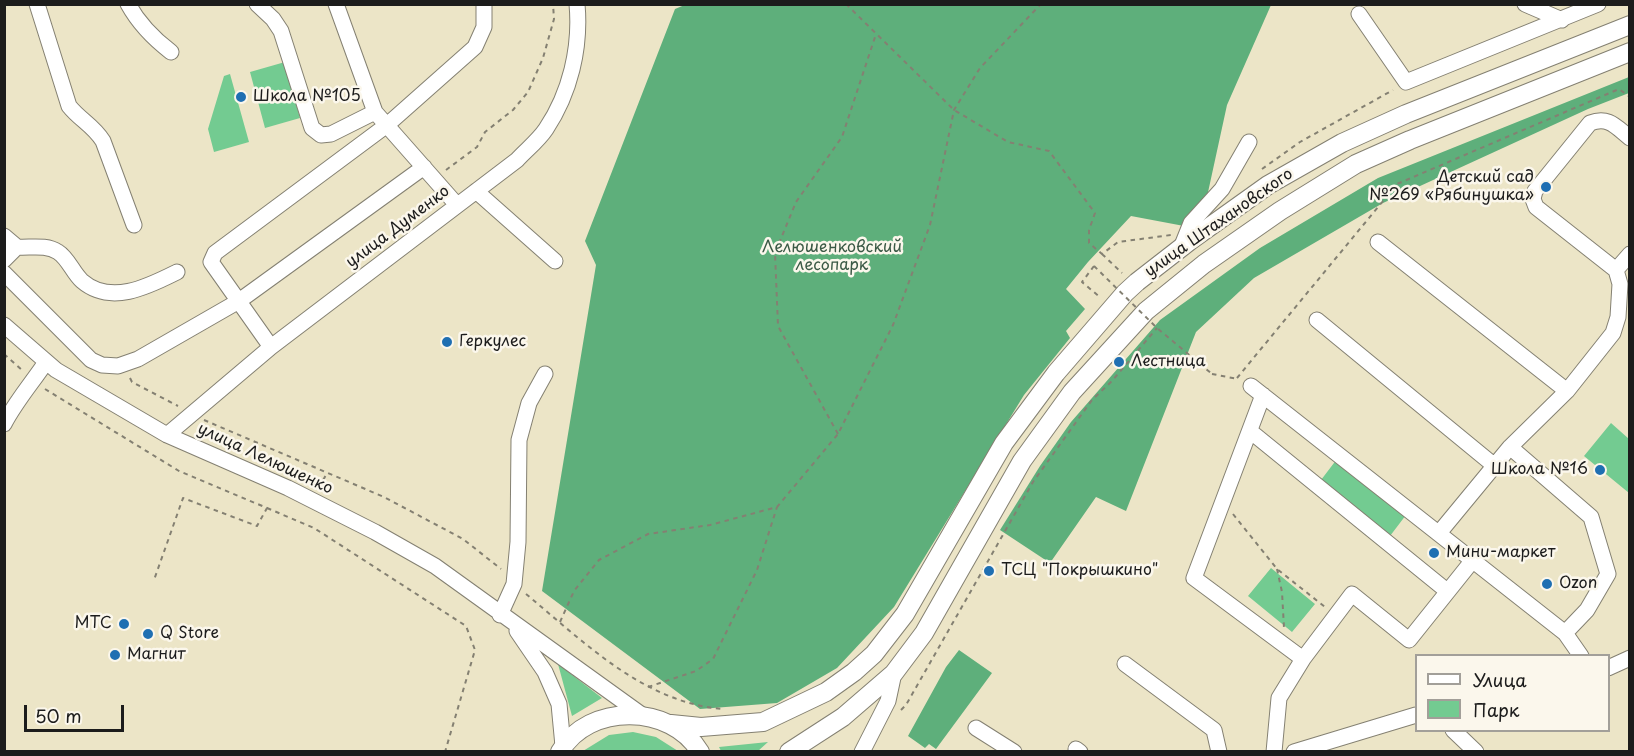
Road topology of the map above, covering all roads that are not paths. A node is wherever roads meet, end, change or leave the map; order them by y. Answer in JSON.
{"nodes":[{"id":1,"x":37,"y":4,"type":"edge"},
{"id":2,"x":128,"y":4,"type":"edge"},
{"id":3,"x":257,"y":4,"type":"edge"},
{"id":4,"x":336,"y":4,"type":"edge"},
{"id":5,"x":484,"y":4,"type":"edge"},
{"id":6,"x":577,"y":4,"type":"edge"},
{"id":7,"x":1525,"y":4,"type":"edge"},
{"id":8,"x":1598,"y":4,"type":"edge"},
{"id":9,"x":1359,"y":14,"type":"dead end"},
{"id":10,"x":1562,"y":20,"type":"junction"},
{"id":11,"x":1629,"y":25,"type":"edge"},
{"id":12,"x":171,"y":52,"type":"dead end"},
{"id":13,"x":1629,"y":52,"type":"edge"},
{"id":14,"x":375,"y":112,"type":"junction"},
{"id":15,"x":387,"y":125,"type":"junction"},
{"id":16,"x":1629,"y":138,"type":"edge"},
{"id":17,"x":1250,"y":142,"type":"dead end"},
{"id":18,"x":424,"y":167,"type":"junction"},
{"id":19,"x":476,"y":191,"type":"junction"},
{"id":20,"x":457,"y":205,"type":"junction"},
{"id":21,"x":134,"y":225,"type":"dead end"},
{"id":22,"x":4,"y":236,"type":"edge"},
{"id":23,"x":1179,"y":241,"type":"junction"},
{"id":24,"x":1378,"y":242,"type":"dead end"},
{"id":25,"x":17,"y":247,"type":"junction"},
{"id":26,"x":1629,"y":254,"type":"edge"},
{"id":27,"x":4,"y":260,"type":"edge"},
{"id":28,"x":555,"y":261,"type":"dead end"},
{"id":29,"x":1616,"y":270,"type":"junction"},
{"id":30,"x":177,"y":272,"type":"dead end"},
{"id":31,"x":4,"y":273,"type":"edge"},
{"id":32,"x":239,"y":301,"type":"junction"},
{"id":33,"x":1317,"y":320,"type":"dead end"},
{"id":34,"x":4,"y":325,"type":"edge"},
{"id":35,"x":271,"y":347,"type":"junction"},
{"id":36,"x":46,"y":362,"type":"junction"},
{"id":37,"x":544,"y":374,"type":"dead end"},
{"id":38,"x":1567,"y":391,"type":"junction"},
{"id":39,"x":4,"y":424,"type":"edge"},
{"id":40,"x":1250,"y":431,"type":"junction"},
{"id":41,"x":167,"y":435,"type":"junction"},
{"id":42,"x":1510,"y":447,"type":"junction"},
{"id":43,"x":1496,"y":467,"type":"junction"},
{"id":44,"x":1439,"y":533,"type":"junction"},
{"id":45,"x":1473,"y":560,"type":"junction"},
{"id":46,"x":1448,"y":591,"type":"junction"},
{"id":47,"x":506,"y":619,"type":"junction"},
{"id":48,"x":1565,"y":633,"type":"junction"},
{"id":49,"x":1580,"y":654,"type":"edge"},
{"id":50,"x":1303,"y":659,"type":"junction"},
{"id":51,"x":1125,"y":664,"type":"dead end"},
{"id":52,"x":894,"y":673,"type":"junction"},
{"id":53,"x":642,"y":715,"type":"junction"},
{"id":54,"x":1415,"y":715,"type":"edge"},
{"id":55,"x":671,"y":724,"type":"junction"},
{"id":56,"x":976,"y":729,"type":"dead end"},
{"id":57,"x":1456,"y":732,"type":"edge"},
{"id":58,"x":561,"y":749,"type":"edge"},
{"id":59,"x":700,"y":752,"type":"edge"},
{"id":60,"x":789,"y":752,"type":"edge"},
{"id":61,"x":862,"y":752,"type":"edge"},
{"id":62,"x":1014,"y":752,"type":"edge"},
{"id":63,"x":1219,"y":752,"type":"edge"},
{"id":64,"x":1274,"y":752,"type":"edge"},
{"id":65,"x":1294,"y":752,"type":"edge"},
{"id":66,"x":1476,"y":752,"type":"edge"}],
"edges":[{"from":1,"to":21,"type":"street"},
{"from":2,"to":12,"type":"street"},
{"from":3,"to":14,"type":"street"},
{"from":4,"to":14,"type":"street"},
{"from":5,"to":15,"type":"street"},
{"from":6,"to":19,"type":"street","name":"улица Думенко"},
{"from":7,"to":10,"type":"street"},
{"from":8,"to":10,"type":"street"},
{"from":9,"to":10,"type":"street"},
{"from":11,"to":23,"type":"main road","name":"улица Штахановского"},
{"from":13,"to":52,"type":"main road","name":"улица Штахановского"},
{"from":14,"to":15,"type":"street"},
{"from":15,"to":18,"type":"street"},
{"from":15,"to":32,"type":"street"},
{"from":16,"to":29,"type":"street"},
{"from":17,"to":23,"type":"street"},
{"from":18,"to":20,"type":"street"},
{"from":18,"to":32,"type":"street"},
{"from":19,"to":20,"type":"street","name":"улица Думенко"},
{"from":19,"to":28,"type":"street"},
{"from":20,"to":35,"type":"street","name":"улица Думенко"},
{"from":22,"to":25,"type":"street"},
{"from":23,"to":55,"type":"main road","name":"улица Штахановского"},
{"from":24,"to":38,"type":"street"},
{"from":25,"to":27,"type":"street"},
{"from":25,"to":30,"type":"street"},
{"from":26,"to":29,"type":"street"},
{"from":29,"to":38,"type":"street"},
{"from":31,"to":32,"type":"street"},
{"from":32,"to":35,"type":"street"},
{"from":33,"to":43,"type":"street"},
{"from":34,"to":36,"type":"street","name":"улица Лелюшенко"},
{"from":35,"to":41,"type":"street","name":"улица Думенко"},
{"from":36,"to":39,"type":"street"},
{"from":36,"to":41,"type":"street","name":"улица Лелюшенко"},
{"from":37,"to":47,"type":"street"},
{"from":38,"to":42,"type":"street"},
{"from":40,"to":44,"type":"street"},
{"from":40,"to":46,"type":"street"},
{"from":40,"to":50,"type":"street"},
{"from":41,"to":47,"type":"street","name":"улица Лелюшенко"},
{"from":42,"to":43,"type":"street"},
{"from":42,"to":48,"type":"street"},
{"from":43,"to":44,"type":"street"},
{"from":44,"to":45,"type":"street"},
{"from":45,"to":46,"type":"street"},
{"from":45,"to":48,"type":"street"},
{"from":46,"to":50,"type":"street"},
{"from":47,"to":53,"type":"street","name":"улица Лелюшенко"},
{"from":47,"to":58,"type":"street"},
{"from":48,"to":49,"type":"street"},
{"from":50,"to":64,"type":"street"},
{"from":51,"to":63,"type":"street"},
{"from":52,"to":60,"type":"main road","name":"улица Штахановского"},
{"from":52,"to":61,"type":"street"},
{"from":53,"to":55,"type":"main road"},
{"from":53,"to":58,"type":"main road"},
{"from":54,"to":65,"type":"street"},
{"from":55,"to":59,"type":"main road"},
{"from":56,"to":62,"type":"street"},
{"from":57,"to":66,"type":"street"}]}
